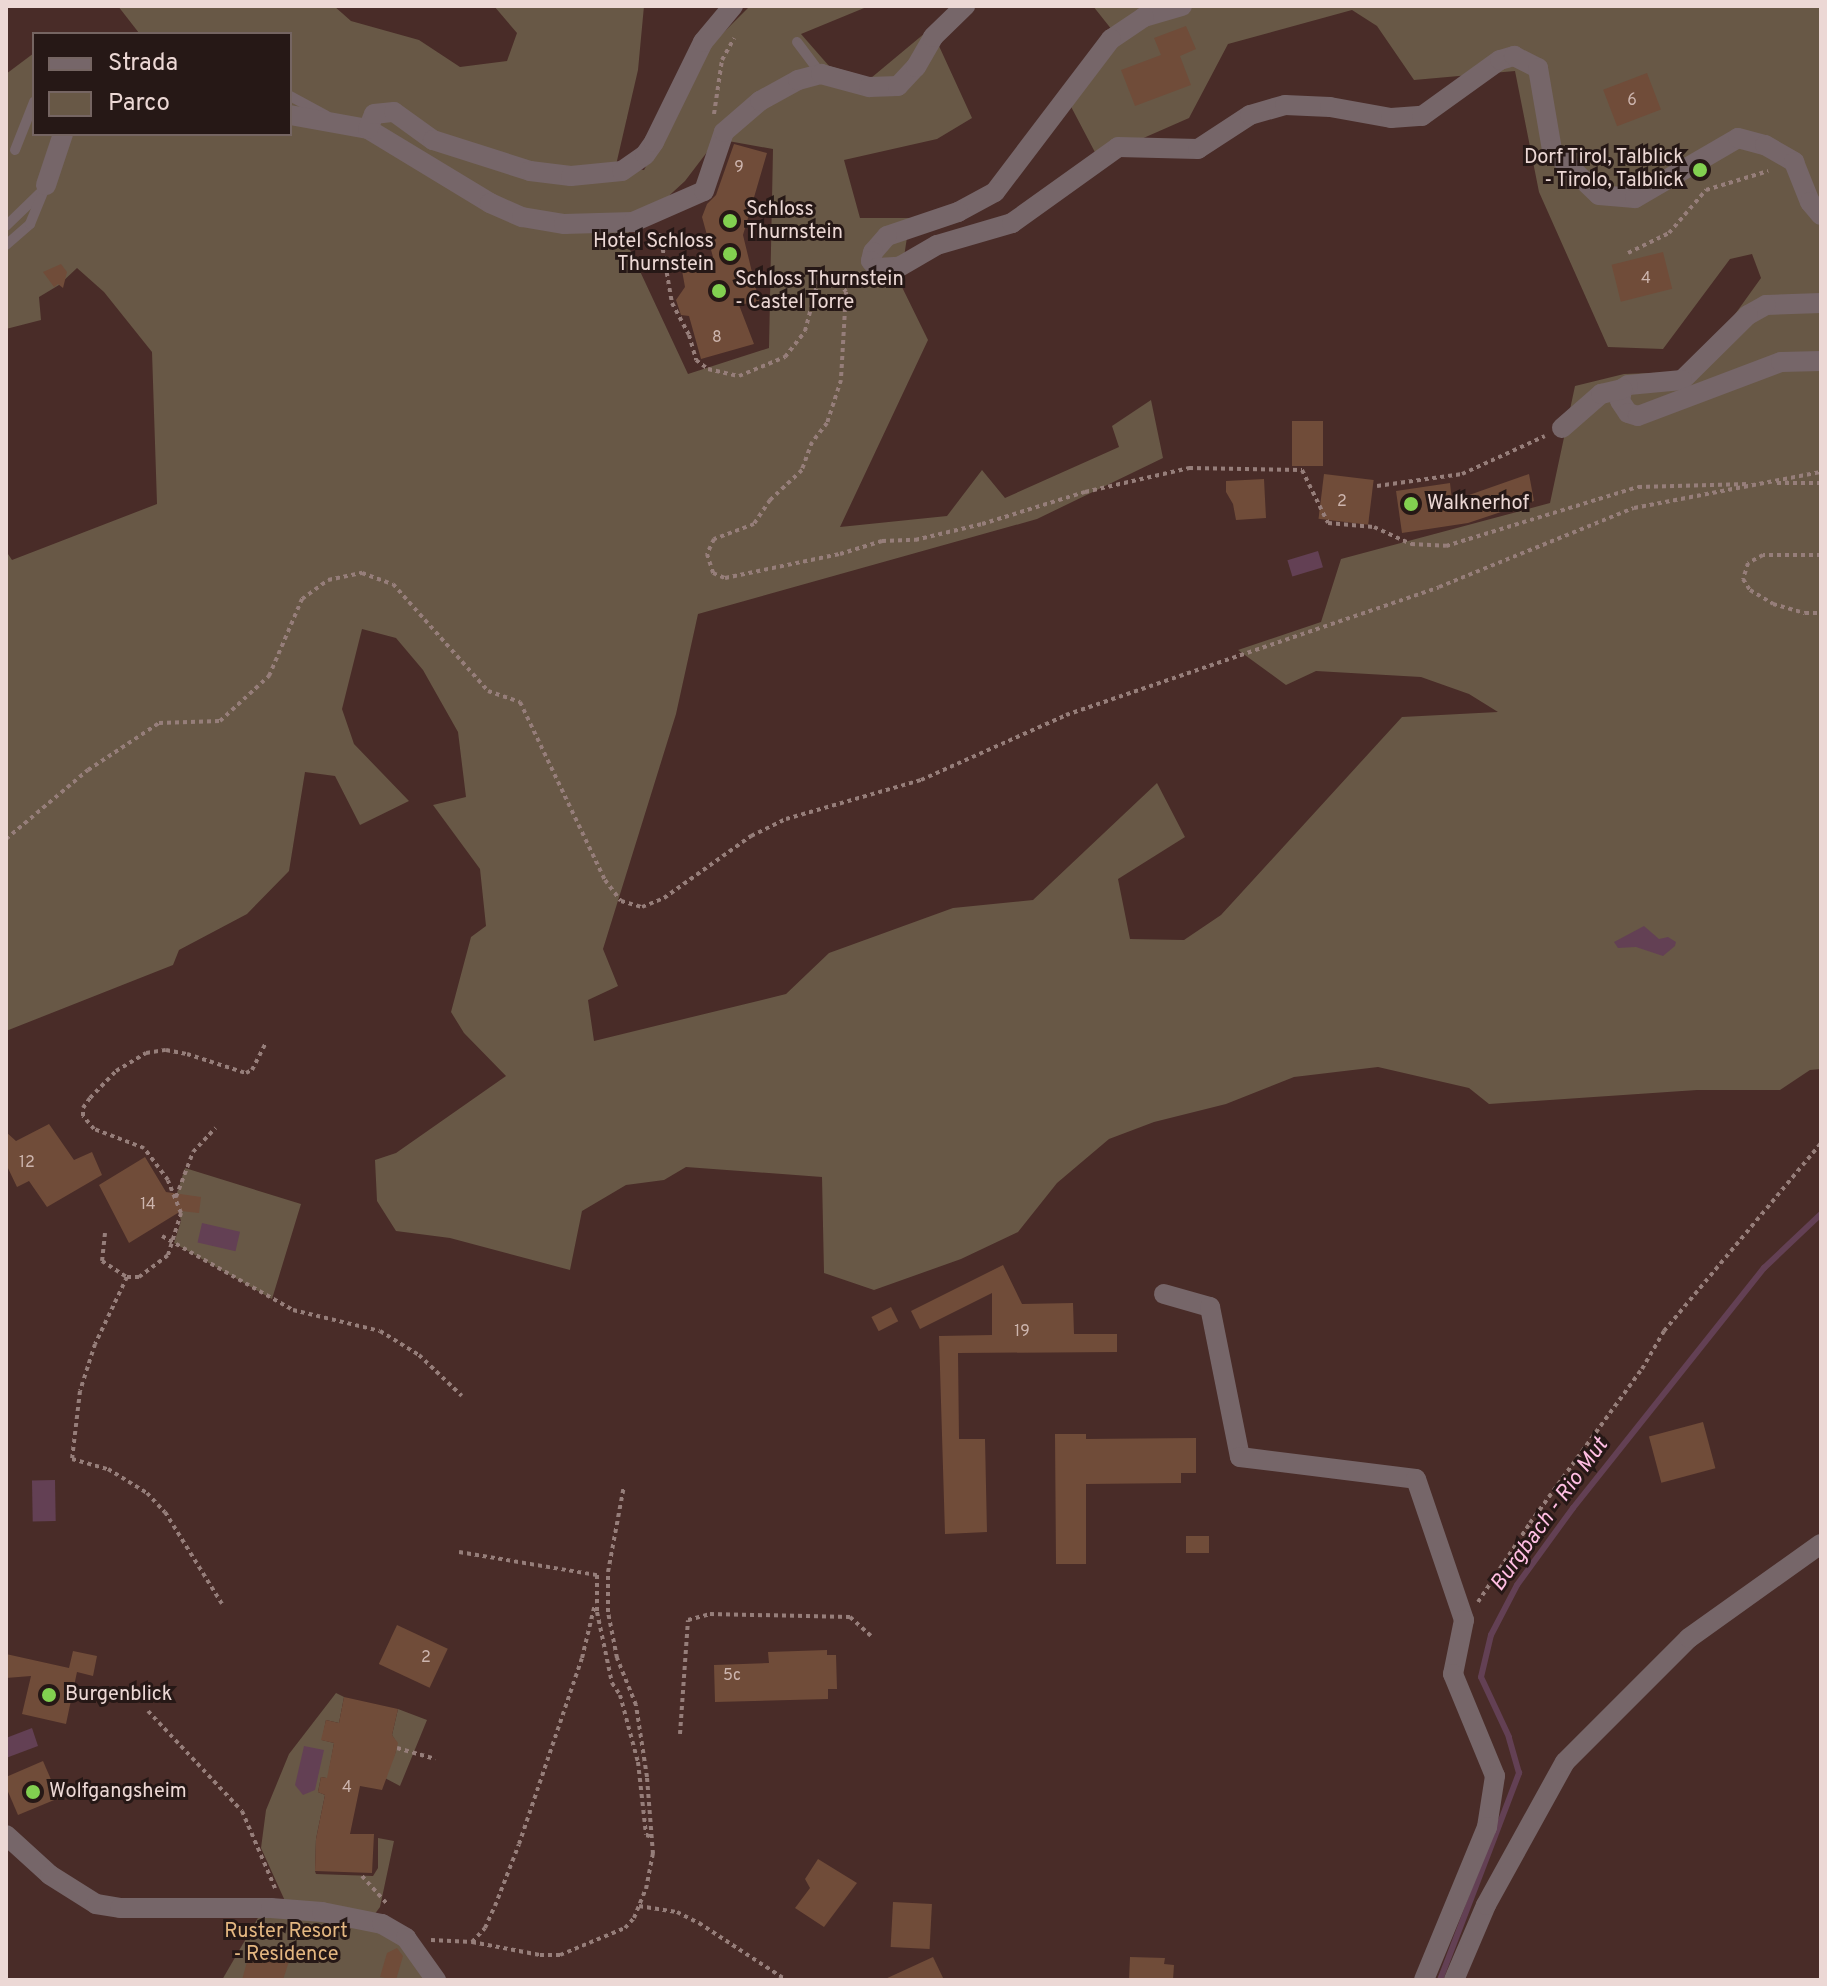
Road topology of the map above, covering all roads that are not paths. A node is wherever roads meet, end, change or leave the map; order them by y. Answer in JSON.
{"nodes":[{"id":1,"x":733,"y":6,"type":"edge"},
{"id":2,"x":965,"y":6,"type":"edge"},
{"id":3,"x":1182,"y":6,"type":"edge"},
{"id":4,"x":797,"y":42,"type":"dead end"},
{"id":5,"x":821,"y":74,"type":"junction"},
{"id":6,"x":292,"y":97,"type":"edge"},
{"id":7,"x":32,"y":107,"type":"edge"},
{"id":8,"x":292,"y":115,"type":"edge"},
{"id":9,"x":337,"y":121,"type":"junction"},
{"id":10,"x":368,"y":129,"type":"junction"},
{"id":11,"x":62,"y":136,"type":"edge"},
{"id":12,"x":15,"y":150,"type":"dead end"},
{"id":13,"x":46,"y":185,"type":"junction"},
{"id":14,"x":1821,"y":215,"type":"edge"},
{"id":15,"x":6,"y":226,"type":"edge"},
{"id":16,"x":6,"y":245,"type":"edge"},
{"id":17,"x":1821,"y":303,"type":"edge"},
{"id":18,"x":1821,"y":361,"type":"edge"},
{"id":19,"x":1622,"y":389,"type":"junction"},
{"id":20,"x":1562,"y":428,"type":"road end"},
{"id":21,"x":1164,"y":1294,"type":"dead end"},
{"id":22,"x":1821,"y":1544,"type":"edge"},
{"id":23,"x":6,"y":1835,"type":"edge"},
{"id":24,"x":436,"y":1980,"type":"edge"},
{"id":25,"x":1424,"y":1980,"type":"edge"},
{"id":26,"x":1454,"y":1980,"type":"edge"}],
"edges":[{"from":1,"to":10,"type":"street"},
{"from":2,"to":5,"type":"street"},
{"from":3,"to":14,"type":"street"},
{"from":4,"to":5,"type":"lane"},
{"from":5,"to":10,"type":"street"},
{"from":6,"to":9,"type":"lane"},
{"from":7,"to":12,"type":"lane"},
{"from":8,"to":9,"type":"street"},
{"from":9,"to":10,"type":"street"},
{"from":11,"to":13,"type":"street"},
{"from":13,"to":15,"type":"lane"},
{"from":13,"to":16,"type":"lane"},
{"from":17,"to":19,"type":"street"},
{"from":18,"to":19,"type":"street"},
{"from":19,"to":20,"type":"street"},
{"from":21,"to":25,"type":"street"},
{"from":22,"to":26,"type":"street"},
{"from":23,"to":24,"type":"street"}]}
